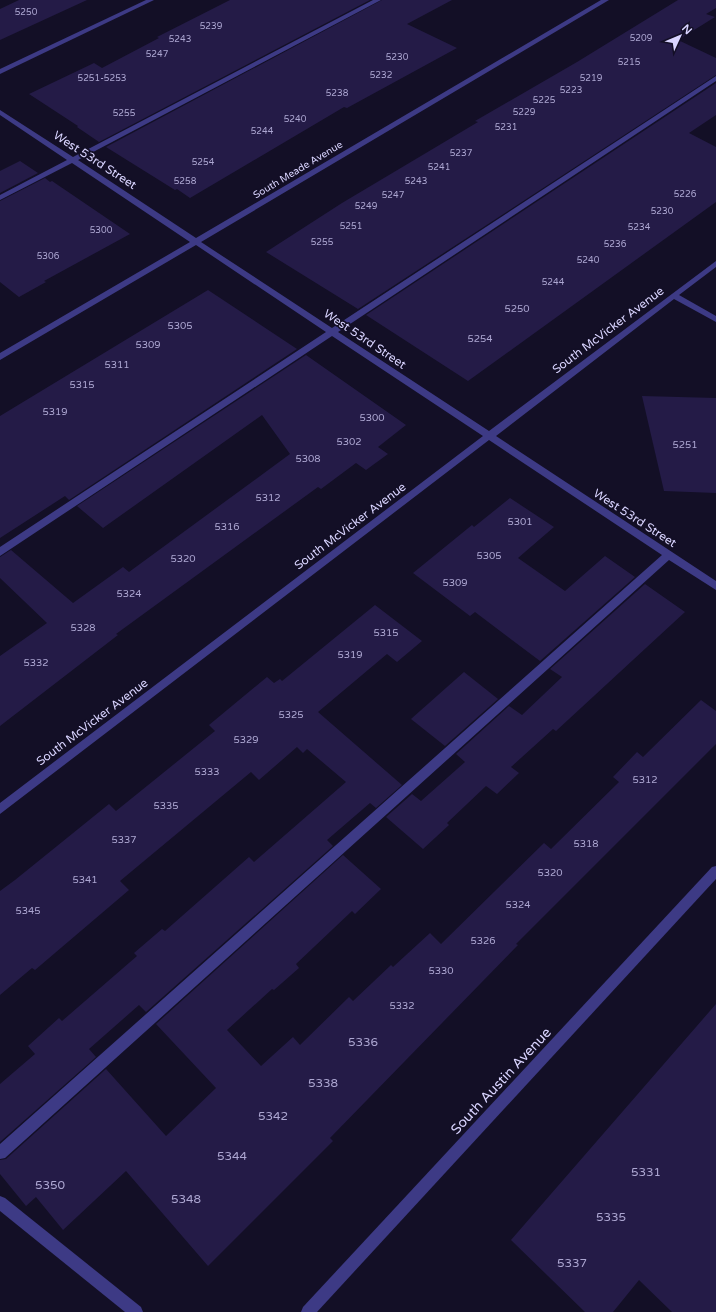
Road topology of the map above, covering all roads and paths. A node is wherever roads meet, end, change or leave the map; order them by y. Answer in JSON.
{"nodes":[{"id":1,"x":151,"y":0,"type":"edge"},
{"id":2,"x":378,"y":0,"type":"edge"},
{"id":3,"x":606,"y":0,"type":"edge"},
{"id":4,"x":0,"y":72,"type":"edge"},
{"id":5,"x":716,"y":78,"type":"edge"},
{"id":6,"x":0,"y":112,"type":"edge"},
{"id":7,"x":73,"y":160,"type":"junction"},
{"id":8,"x":0,"y":198,"type":"edge"},
{"id":9,"x":197,"y":241,"type":"junction"},
{"id":10,"x":716,"y":263,"type":"edge"},
{"id":11,"x":674,"y":296,"type":"junction"},
{"id":12,"x":716,"y":319,"type":"edge"},
{"id":13,"x":333,"y":332,"type":"junction"},
{"id":14,"x":0,"y":357,"type":"edge"},
{"id":15,"x":488,"y":436,"type":"junction"},
{"id":16,"x":0,"y":552,"type":"edge"},
{"id":17,"x":669,"y":554,"type":"junction"},
{"id":18,"x":716,"y":586,"type":"edge"},
{"id":19,"x":0,"y":809,"type":"edge"},
{"id":20,"x":716,"y":871,"type":"edge"},
{"id":21,"x":0,"y":1153,"type":"edge"},
{"id":22,"x":0,"y":1203,"type":"edge"},
{"id":23,"x":136,"y":1312,"type":"edge"},
{"id":24,"x":308,"y":1312,"type":"edge"}],
"edges":[{"from":1,"to":4,"type":"street"},
{"from":2,"to":7,"type":"street"},
{"from":3,"to":9,"type":"street","name":"South Meade Avenue"},
{"from":5,"to":13,"type":"street"},
{"from":6,"to":7,"type":"street","name":"West 53rd Street"},
{"from":7,"to":8,"type":"street"},
{"from":7,"to":9,"type":"street","name":"West 53rd Street"},
{"from":9,"to":13,"type":"street","name":"West 53rd Street"},
{"from":9,"to":14,"type":"street","name":"South Meade Avenue"},
{"from":10,"to":11,"type":"street","name":"South McVicker Avenue"},
{"from":11,"to":12,"type":"street"},
{"from":11,"to":15,"type":"street","name":"South McVicker Avenue"},
{"from":13,"to":15,"type":"street","name":"West 53rd Street"},
{"from":13,"to":16,"type":"street"},
{"from":15,"to":17,"type":"street","name":"West 53rd Street"},
{"from":15,"to":19,"type":"street","name":"South McVicker Avenue"},
{"from":17,"to":18,"type":"street","name":"West 53rd Street"},
{"from":17,"to":21,"type":"street"},
{"from":20,"to":24,"type":"street","name":"South Austin Avenue"},
{"from":22,"to":23,"type":"street"}]}
